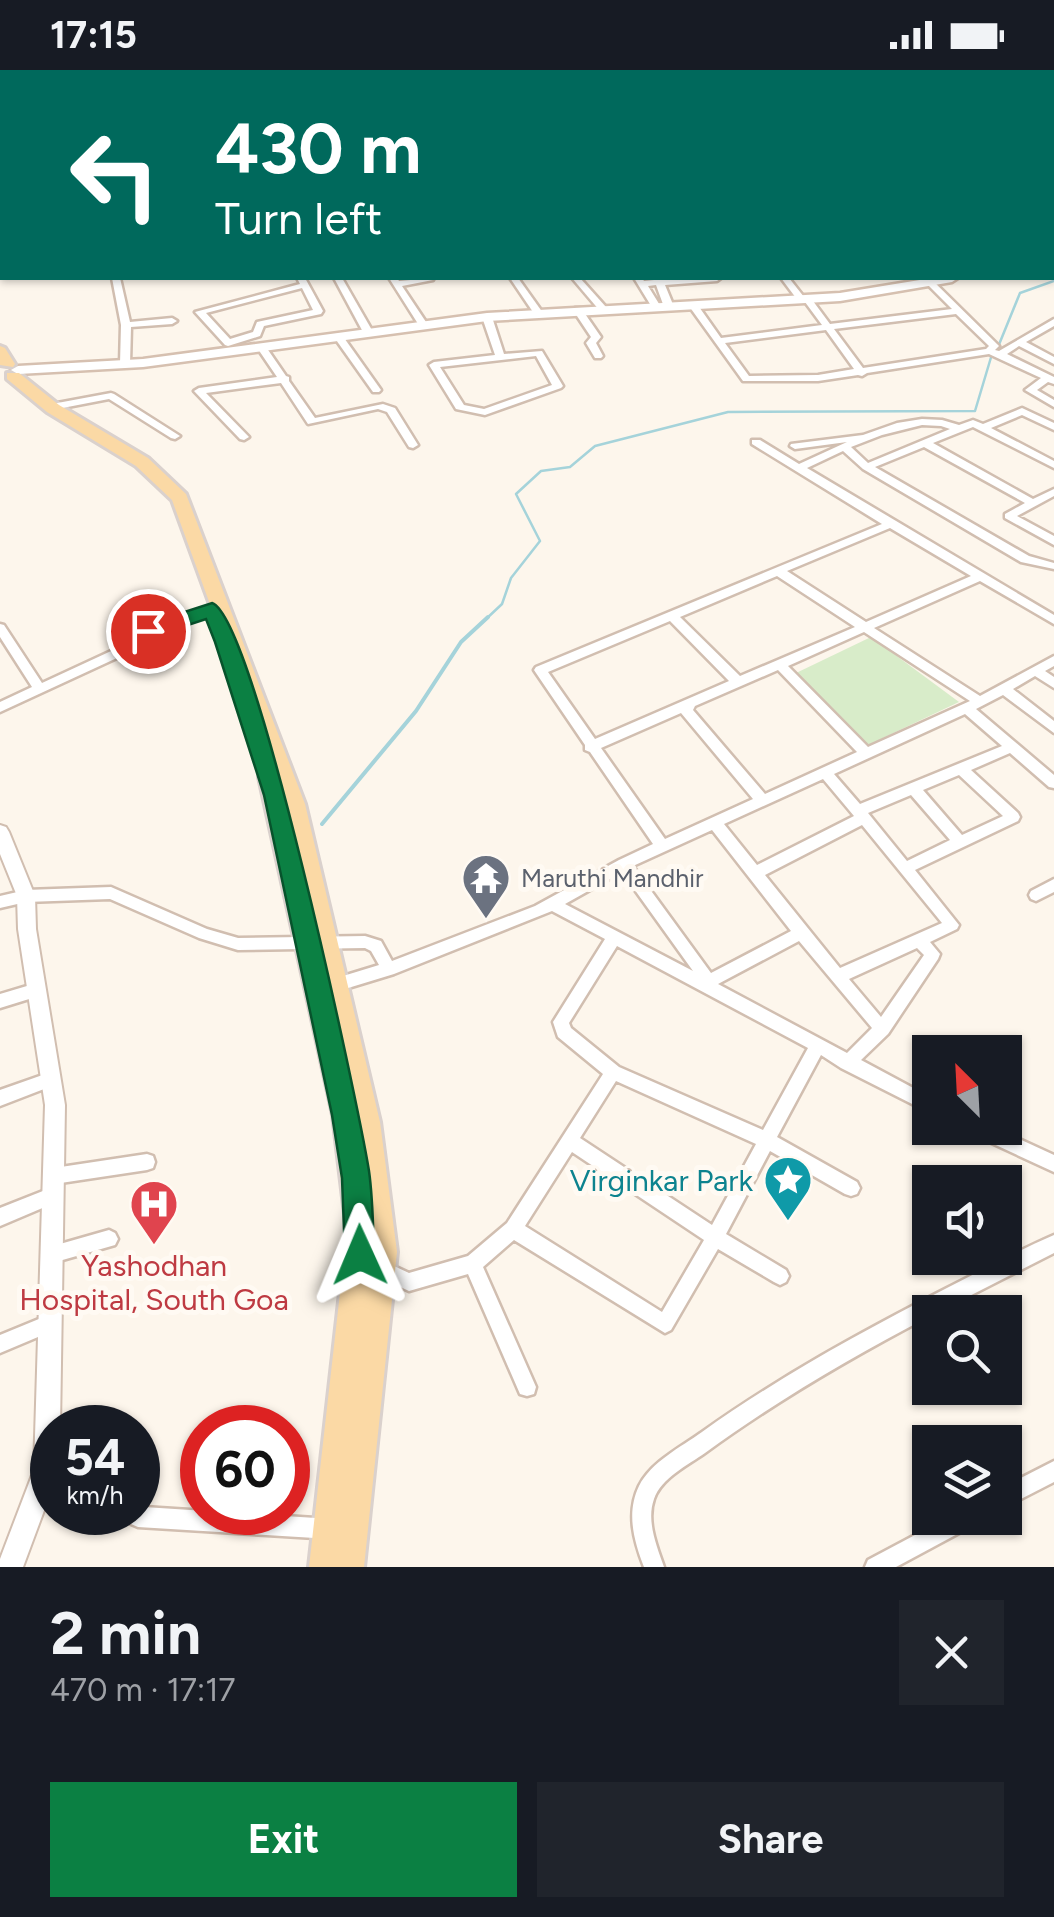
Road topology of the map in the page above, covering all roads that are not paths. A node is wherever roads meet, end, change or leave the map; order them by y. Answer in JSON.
{"nodes":[{"id":1,"x":116,"y":280,"type":"edge"},
{"id":2,"x":339,"y":280,"type":"edge"},
{"id":3,"x":515,"y":280,"type":"edge"},
{"id":4,"x":578,"y":280,"type":"edge"},
{"id":5,"x":640,"y":280,"type":"edge"},
{"id":6,"x":659,"y":280,"type":"edge"},
{"id":7,"x":787,"y":280,"type":"edge"},
{"id":8,"x":928,"y":280,"type":"edge"},
{"id":9,"x":395,"y":281,"type":"edge"},
{"id":10,"x":303,"y":282,"type":"edge"},
{"id":11,"x":804,"y":300,"type":"junction"},
{"id":12,"x":694,"y":306,"type":"junction"},
{"id":13,"x":662,"y":307,"type":"junction"},
{"id":14,"x":603,"y":309,"type":"junction"},
{"id":15,"x":578,"y":310,"type":"junction"},
{"id":16,"x":960,"y":311,"type":"junction"},
{"id":17,"x":538,"y":313,"type":"junction"},
{"id":18,"x":487,"y":317,"type":"junction"},
{"id":19,"x":172,"y":321,"type":"dead end"},
{"id":20,"x":1054,"y":322,"type":"edge"},
{"id":21,"x":126,"y":325,"type":"junction"},
{"id":22,"x":423,"y":325,"type":"junction"},
{"id":23,"x":830,"y":330,"type":"junction"},
{"id":24,"x":368,"y":332,"type":"junction"},
{"id":25,"x":339,"y":337,"type":"junction"},
{"id":26,"x":717,"y":341,"type":"junction"},
{"id":27,"x":1020,"y":343,"type":"junction"},
{"id":28,"x":253,"y":346,"type":"junction"},
{"id":29,"x":995,"y":353,"type":"junction"},
{"id":30,"x":500,"y":355,"type":"junction"},
{"id":31,"x":598,"y":356,"type":"dead end"},
{"id":32,"x":1054,"y":361,"type":"edge"},
{"id":33,"x":125,"y":364,"type":"junction"},
{"id":34,"x":5,"y":369,"type":"edge"},
{"id":35,"x":862,"y":373,"type":"junction"},
{"id":36,"x":286,"y":379,"type":"junction"},
{"id":37,"x":1051,"y":379,"type":"edge"},
{"id":38,"x":376,"y":390,"type":"dead end"},
{"id":39,"x":1054,"y":404,"type":"edge"},
{"id":40,"x":52,"y":406,"type":"junction"},
{"id":41,"x":1054,"y":427,"type":"edge"},
{"id":42,"x":960,"y":428,"type":"junction"},
{"id":43,"x":982,"y":428,"type":"junction"},
{"id":44,"x":884,"y":434,"type":"junction"},
{"id":45,"x":174,"y":436,"type":"dead end"},
{"id":46,"x":244,"y":437,"type":"dead end"},
{"id":47,"x":756,"y":442,"type":"dead end"},
{"id":48,"x":926,"y":443,"type":"junction"},
{"id":49,"x":413,"y":446,"type":"dead end"},
{"id":50,"x":795,"y":446,"type":"dead end"},
{"id":51,"x":847,"y":449,"type":"junction"},
{"id":52,"x":1054,"y":466,"type":"edge"},
{"id":53,"x":798,"y":468,"type":"junction"},
{"id":54,"x":867,"y":468,"type":"junction"},
{"id":55,"x":1046,"y":499,"type":"edge"},
{"id":56,"x":891,"y":524,"type":"junction"},
{"id":57,"x":1054,"y":541,"type":"edge"},
{"id":58,"x":1052,"y":566,"type":"edge"},
{"id":59,"x":780,"y":572,"type":"junction"},
{"id":60,"x":982,"y":576,"type":"junction"},
{"id":61,"x":212,"y":610,"type":"junction"},
{"id":62,"x":672,"y":616,"type":"junction"},
{"id":63,"x":1054,"y":620,"type":"edge"},
{"id":64,"x":0,"y":628,"type":"edge"},
{"id":65,"x":866,"y":628,"type":"junction"},
{"id":66,"x":1054,"y":660,"type":"edge"},
{"id":67,"x":780,"y":665,"type":"junction"},
{"id":68,"x":1036,"y":670,"type":"junction"},
{"id":69,"x":739,"y":683,"type":"junction"},
{"id":70,"x":1054,"y":684,"type":"edge"},
{"id":71,"x":1004,"y":688,"type":"junction"},
{"id":72,"x":40,"y":689,"type":"junction"},
{"id":73,"x":690,"y":704,"type":"junction"},
{"id":74,"x":973,"y":705,"type":"junction"},
{"id":75,"x":0,"y":707,"type":"edge"},
{"id":76,"x":1054,"y":728,"type":"edge"},
{"id":77,"x":590,"y":747,"type":"junction"},
{"id":78,"x":1012,"y":747,"type":"junction"},
{"id":79,"x":866,"y":753,"type":"junction"},
{"id":80,"x":960,"y":768,"type":"junction"},
{"id":81,"x":824,"y":772,"type":"junction"},
{"id":82,"x":1054,"y":783,"type":"edge"},
{"id":83,"x":913,"y":788,"type":"junction"},
{"id":84,"x":762,"y":800,"type":"junction"},
{"id":85,"x":860,"y":814,"type":"junction"},
{"id":86,"x":715,"y":823,"type":"junction"},
{"id":87,"x":0,"y":832,"type":"edge"},
{"id":88,"x":960,"y":842,"type":"junction"},
{"id":89,"x":663,"y":848,"type":"junction"},
{"id":90,"x":624,"y":864,"type":"junction"},
{"id":91,"x":906,"y":868,"type":"junction"},
{"id":92,"x":754,"y":873,"type":"junction"},
{"id":93,"x":1054,"y":885,"type":"edge"},
{"id":94,"x":1036,"y":895,"type":"dead end"},
{"id":95,"x":26,"y":896,"type":"junction"},
{"id":96,"x":0,"y":902,"type":"edge"},
{"id":97,"x":552,"y":904,"type":"junction"},
{"id":98,"x":801,"y":933,"type":"junction"},
{"id":99,"x":614,"y":938,"type":"junction"},
{"id":100,"x":919,"y":940,"type":"junction"},
{"id":101,"x":316,"y":942,"type":"junction"},
{"id":102,"x":389,"y":969,"type":"junction"},
{"id":103,"x":837,"y":977,"type":"junction"},
{"id":104,"x":705,"y":984,"type":"junction"},
{"id":105,"x":334,"y":985,"type":"junction"},
{"id":106,"x":37,"y":990,"type":"junction"},
{"id":107,"x":0,"y":1002,"type":"edge"},
{"id":108,"x":882,"y":1029,"type":"junction"},
{"id":109,"x":817,"y":1048,"type":"junction"},
{"id":110,"x":846,"y":1064,"type":"junction"},
{"id":111,"x":613,"y":1072,"type":"junction"},
{"id":112,"x":51,"y":1080,"type":"junction"},
{"id":113,"x":912,"y":1095,"type":"edge"},
{"id":114,"x":0,"y":1098,"type":"edge"},
{"id":115,"x":569,"y":1140,"type":"junction"},
{"id":116,"x":766,"y":1141,"type":"junction"},
{"id":117,"x":1014,"y":1145,"type":"edge"},
{"id":118,"x":146,"y":1162,"type":"dead end"},
{"id":119,"x":1054,"y":1164,"type":"edge"},
{"id":120,"x":54,"y":1186,"type":"junction"},
{"id":121,"x":851,"y":1188,"type":"dead end"},
{"id":122,"x":0,"y":1217,"type":"edge"},
{"id":123,"x":513,"y":1229,"type":"junction"},
{"id":124,"x":715,"y":1237,"type":"junction"},
{"id":125,"x":109,"y":1239,"type":"dead end"},
{"id":126,"x":1054,"y":1244,"type":"edge"},
{"id":127,"x":52,"y":1254,"type":"junction"},
{"id":128,"x":473,"y":1264,"type":"junction"},
{"id":129,"x":380,"y":1269,"type":"junction"},
{"id":130,"x":780,"y":1276,"type":"dead end"},
{"id":131,"x":51,"y":1323,"type":"junction"},
{"id":132,"x":0,"y":1344,"type":"edge"},
{"id":133,"x":527,"y":1387,"type":"dead end"},
{"id":134,"x":50,"y":1405,"type":"edge"},
{"id":135,"x":1054,"y":1471,"type":"edge"},
{"id":136,"x":1022,"y":1488,"type":"edge"},
{"id":137,"x":30,"y":1516,"type":"edge"},
{"id":138,"x":160,"y":1518,"type":"edge"},
{"id":139,"x":332,"y":1529,"type":"junction"},
{"id":140,"x":935,"y":1535,"type":"edge"},
{"id":141,"x":10,"y":1567,"type":"edge"},
{"id":142,"x":326,"y":1567,"type":"edge"},
{"id":143,"x":347,"y":1567,"type":"edge"},
{"id":144,"x":654,"y":1567,"type":"edge"},
{"id":145,"x":875,"y":1567,"type":"edge"}],
"edges":[{"from":1,"to":21,"type":"street"},
{"from":2,"to":24,"type":"street"},
{"from":3,"to":17,"type":"street"},
{"from":4,"to":14,"type":"street"},
{"from":5,"to":13,"type":"street"},
{"from":6,"to":13,"type":"street"},
{"from":7,"to":11,"type":"street"},
{"from":8,"to":11,"type":"main road"},
{"from":8,"to":16,"type":"street"},
{"from":9,"to":22,"type":"street"},
{"from":10,"to":28,"type":"street"},
{"from":10,"to":28,"type":"street"},
{"from":11,"to":12,"type":"main road"},
{"from":11,"to":23,"type":"street"},
{"from":12,"to":13,"type":"main road"},
{"from":12,"to":26,"type":"street"},
{"from":13,"to":14,"type":"main road"},
{"from":14,"to":15,"type":"main road"},
{"from":15,"to":17,"type":"main road"},
{"from":15,"to":31,"type":"street"},
{"from":16,"to":23,"type":"street"},
{"from":16,"to":29,"type":"street"},
{"from":17,"to":18,"type":"main road"},
{"from":18,"to":22,"type":"main road"},
{"from":18,"to":30,"type":"street"},
{"from":19,"to":21,"type":"street"},
{"from":20,"to":27,"type":"street"},
{"from":21,"to":33,"type":"street"},
{"from":22,"to":24,"type":"main road"},
{"from":23,"to":26,"type":"street"},
{"from":23,"to":35,"type":"street"},
{"from":24,"to":25,"type":"main road"},
{"from":25,"to":28,"type":"main road"},
{"from":25,"to":38,"type":"street"},
{"from":26,"to":35,"type":"street"},
{"from":27,"to":29,"type":"street"},
{"from":27,"to":32,"type":"street"},
{"from":28,"to":33,"type":"main road"},
{"from":28,"to":36,"type":"street"},
{"from":29,"to":35,"type":"street"},
{"from":29,"to":37,"type":"street"},
{"from":30,"to":30,"type":"street"},
{"from":33,"to":34,"type":"main road"},
{"from":34,"to":40,"type":"main road"},
{"from":34,"to":61,"type":"main road"},
{"from":36,"to":46,"type":"street"},
{"from":36,"to":49,"type":"street"},
{"from":37,"to":39,"type":"street"},
{"from":40,"to":45,"type":"street"},
{"from":40,"to":101,"type":"main road"},
{"from":41,"to":43,"type":"street"},
{"from":42,"to":43,"type":"street"},
{"from":42,"to":44,"type":"street"},
{"from":42,"to":48,"type":"street"},
{"from":43,"to":52,"type":"street"},
{"from":44,"to":50,"type":"street"},
{"from":44,"to":51,"type":"street"},
{"from":47,"to":53,"type":"street"},
{"from":48,"to":54,"type":"street"},
{"from":48,"to":55,"type":"street"},
{"from":51,"to":53,"type":"street"},
{"from":51,"to":54,"type":"street"},
{"from":53,"to":56,"type":"street"},
{"from":54,"to":58,"type":"street"},
{"from":55,"to":57,"type":"street"},
{"from":56,"to":59,"type":"street"},
{"from":56,"to":60,"type":"street"},
{"from":59,"to":62,"type":"street"},
{"from":59,"to":65,"type":"street"},
{"from":60,"to":63,"type":"street"},
{"from":60,"to":65,"type":"street"},
{"from":61,"to":72,"type":"street"},
{"from":61,"to":101,"type":"main road"},
{"from":62,"to":69,"type":"street"},
{"from":62,"to":77,"type":"street"},
{"from":64,"to":72,"type":"street"},
{"from":65,"to":67,"type":"street"},
{"from":65,"to":74,"type":"street"},
{"from":66,"to":68,"type":"street"},
{"from":67,"to":69,"type":"street"},
{"from":67,"to":79,"type":"street"},
{"from":68,"to":70,"type":"street"},
{"from":68,"to":71,"type":"street"},
{"from":69,"to":73,"type":"street"},
{"from":71,"to":74,"type":"street"},
{"from":71,"to":76,"type":"street"},
{"from":72,"to":75,"type":"street"},
{"from":73,"to":77,"type":"street"},
{"from":73,"to":84,"type":"street"},
{"from":74,"to":78,"type":"street"},
{"from":74,"to":79,"type":"street"},
{"from":77,"to":89,"type":"street"},
{"from":78,"to":80,"type":"street"},
{"from":78,"to":82,"type":"street"},
{"from":79,"to":81,"type":"street"},
{"from":80,"to":83,"type":"street"},
{"from":80,"to":88,"type":"street"},
{"from":81,"to":84,"type":"street"},
{"from":81,"to":85,"type":"street"},
{"from":83,"to":85,"type":"street"},
{"from":83,"to":88,"type":"street"},
{"from":84,"to":86,"type":"street"},
{"from":85,"to":91,"type":"street"},
{"from":85,"to":92,"type":"street"},
{"from":86,"to":89,"type":"street"},
{"from":86,"to":92,"type":"street"},
{"from":87,"to":95,"type":"street"},
{"from":88,"to":91,"type":"street"},
{"from":89,"to":90,"type":"street"},
{"from":90,"to":97,"type":"street"},
{"from":90,"to":104,"type":"street"},
{"from":91,"to":100,"type":"street"},
{"from":92,"to":98,"type":"street"},
{"from":93,"to":94,"type":"street"},
{"from":95,"to":96,"type":"street"},
{"from":95,"to":101,"type":"street"},
{"from":95,"to":106,"type":"street"},
{"from":97,"to":99,"type":"street"},
{"from":97,"to":102,"type":"street"},
{"from":98,"to":103,"type":"street"},
{"from":98,"to":104,"type":"street"},
{"from":99,"to":104,"type":"street"},
{"from":99,"to":111,"type":"street"},
{"from":100,"to":103,"type":"street"},
{"from":100,"to":108,"type":"street"},
{"from":101,"to":102,"type":"street"},
{"from":101,"to":105,"type":"main road"},
{"from":101,"to":139,"type":"main road"},
{"from":102,"to":105,"type":"street"},
{"from":103,"to":108,"type":"street"},
{"from":104,"to":109,"type":"street"},
{"from":105,"to":129,"type":"main road"},
{"from":106,"to":107,"type":"street"},
{"from":106,"to":112,"type":"street"},
{"from":108,"to":110,"type":"street"},
{"from":109,"to":110,"type":"street"},
{"from":109,"to":116,"type":"street"},
{"from":110,"to":113,"type":"street"},
{"from":111,"to":115,"type":"street"},
{"from":111,"to":116,"type":"street"},
{"from":112,"to":114,"type":"street"},
{"from":112,"to":120,"type":"street"},
{"from":115,"to":123,"type":"street"},
{"from":115,"to":124,"type":"street"},
{"from":116,"to":121,"type":"street"},
{"from":116,"to":124,"type":"street"},
{"from":117,"to":119,"type":"street"},
{"from":118,"to":120,"type":"street"},
{"from":120,"to":122,"type":"street"},
{"from":120,"to":127,"type":"street"},
{"from":123,"to":124,"type":"street"},
{"from":123,"to":128,"type":"street"},
{"from":124,"to":130,"type":"street"},
{"from":125,"to":127,"type":"street"},
{"from":126,"to":144,"type":"street"},
{"from":127,"to":131,"type":"street"},
{"from":128,"to":129,"type":"street"},
{"from":128,"to":133,"type":"street"},
{"from":129,"to":143,"type":"main road"},
{"from":131,"to":132,"type":"street"},
{"from":131,"to":134,"type":"street"},
{"from":135,"to":136,"type":"street"},
{"from":137,"to":141,"type":"street"},
{"from":138,"to":139,"type":"street"},
{"from":139,"to":142,"type":"main road"},
{"from":140,"to":145,"type":"street"}]}
